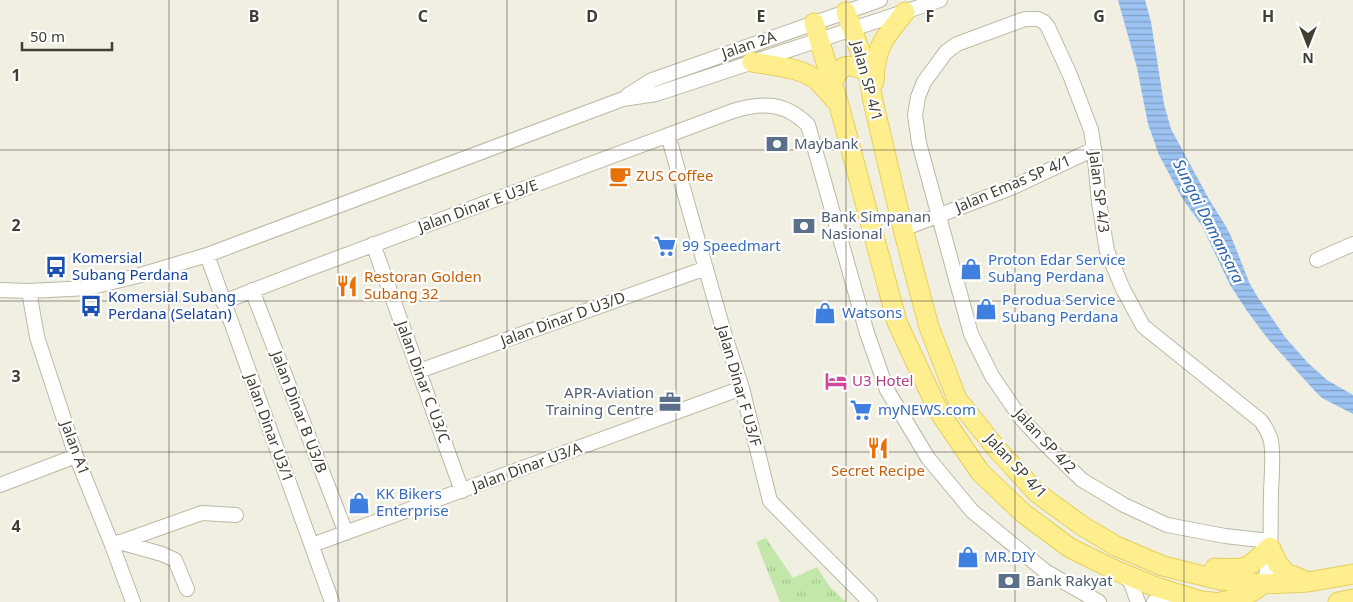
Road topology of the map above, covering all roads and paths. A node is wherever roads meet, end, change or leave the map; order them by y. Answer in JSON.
{"nodes":[{"id":1,"x":880,"y":0,"type":"edge"},
{"id":2,"x":940,"y":0,"type":"edge"},
{"id":3,"x":904,"y":12,"type":"junction"},
{"id":4,"x":850,"y":20,"type":"junction"},
{"id":5,"x":817,"y":32,"type":"junction"},
{"id":6,"x":752,"y":62,"type":"junction"},
{"id":7,"x":868,"y":73,"type":"junction"},
{"id":8,"x":833,"y":83,"type":"junction"},
{"id":9,"x":623,"y":99,"type":"junction"},
{"id":10,"x":873,"y":101,"type":"junction"},
{"id":11,"x":839,"y":105,"type":"junction"},
{"id":12,"x":668,"y":135,"type":"junction"},
{"id":13,"x":1094,"y":149,"type":"junction"},
{"id":14,"x":938,"y":215,"type":"junction"},
{"id":15,"x":903,"y":229,"type":"junction"},
{"id":16,"x":373,"y":244,"type":"junction"},
{"id":17,"x":1353,"y":244,"type":"edge"},
{"id":18,"x":207,"y":255,"type":"junction"},
{"id":19,"x":1317,"y":260,"type":"dead end"},
{"id":20,"x":706,"y":268,"type":"junction"},
{"id":21,"x":0,"y":290,"type":"edge"},
{"id":22,"x":252,"y":290,"type":"junction"},
{"id":23,"x":29,"y":291,"type":"junction"},
{"id":24,"x":223,"y":302,"type":"junction"},
{"id":25,"x":419,"y":371,"type":"junction"},
{"id":26,"x":742,"y":388,"type":"junction"},
{"id":27,"x":76,"y":456,"type":"junction"},
{"id":28,"x":0,"y":485,"type":"edge"},
{"id":29,"x":462,"y":491,"type":"junction"},
{"id":30,"x":236,"y":515,"type":"dead end"},
{"id":31,"x":346,"y":533,"type":"junction"},
{"id":32,"x":115,"y":544,"type":"junction"},
{"id":33,"x":1270,"y":544,"type":"junction"},
{"id":34,"x":312,"y":545,"type":"junction"},
{"id":35,"x":1163,"y":566,"type":"junction"},
{"id":36,"x":1117,"y":571,"type":"junction"},
{"id":37,"x":1353,"y":574,"type":"edge"},
{"id":38,"x":1308,"y":582,"type":"junction"},
{"id":39,"x":1263,"y":584,"type":"junction"},
{"id":40,"x":187,"y":588,"type":"dead end"},
{"id":41,"x":1353,"y":599,"type":"edge"},
{"id":42,"x":1207,"y":601,"type":"edge"},
{"id":43,"x":132,"y":602,"type":"edge"},
{"id":44,"x":332,"y":602,"type":"edge"},
{"id":45,"x":870,"y":602,"type":"edge"},
{"id":46,"x":1099,"y":602,"type":"edge"},
{"id":47,"x":1138,"y":602,"type":"edge"},
{"id":48,"x":1154,"y":602,"type":"edge"},
{"id":49,"x":1220,"y":602,"type":"edge"},
{"id":50,"x":1338,"y":602,"type":"edge"}],
"edges":[{"from":1,"to":4,"type":"street","name":"Jalan 2A"},
{"from":2,"to":3,"type":"street","name":"Jalan 2A"},
{"from":3,"to":4,"type":"street","name":"Jalan 2A"},
{"from":3,"to":10,"type":"main road"},
{"from":4,"to":5,"type":"street","name":"Jalan 2A"},
{"from":4,"to":7,"type":"main road","name":"Jalan SP 4/1"},
{"from":5,"to":6,"type":"street"},
{"from":5,"to":8,"type":"main road","name":"Jalan SP 4/1"},
{"from":5,"to":9,"type":"street","name":"Jalan 2A"},
{"from":6,"to":9,"type":"street"},
{"from":6,"to":11,"type":"main road"},
{"from":7,"to":8,"type":"main road"},
{"from":7,"to":10,"type":"main road","name":"Jalan SP 4/1"},
{"from":8,"to":11,"type":"main road","name":"Jalan SP 4/1"},
{"from":9,"to":18,"type":"street"},
{"from":10,"to":15,"type":"main road","name":"Jalan SP 4/1"},
{"from":11,"to":36,"type":"main road","name":"Jalan SP 4/1"},
{"from":12,"to":16,"type":"street","name":"Jalan Dinar E U3/E"},
{"from":12,"to":20,"type":"street","name":"Jalan Dinar F U3/F"},
{"from":12,"to":46,"type":"street","name":"Jalan Dinar E U3/E"},
{"from":13,"to":14,"type":"street","name":"Jalan Emas SP 4/1"},
{"from":13,"to":14,"type":"street","name":"Jalan SP 4/3"},
{"from":13,"to":33,"type":"street","name":"Jalan SP 4/3"},
{"from":14,"to":15,"type":"street","name":"Jalan Emas SP 4/1"},
{"from":14,"to":33,"type":"street","name":"Jalan SP 4/2"},
{"from":15,"to":35,"type":"main road","name":"Jalan SP 4/1"},
{"from":16,"to":22,"type":"street","name":"Jalan Dinar E U3/E"},
{"from":16,"to":25,"type":"street","name":"Jalan Dinar C U3/C"},
{"from":17,"to":19,"type":"street"},
{"from":18,"to":23,"type":"street"},
{"from":18,"to":24,"type":"street","name":"Jalan Dinar U3/1"},
{"from":20,"to":25,"type":"street","name":"Jalan Dinar D U3/D"},
{"from":20,"to":26,"type":"street","name":"Jalan Dinar F U3/F"},
{"from":21,"to":23,"type":"street"},
{"from":22,"to":24,"type":"street","name":"Jalan Dinar E U3/E"},
{"from":22,"to":31,"type":"street","name":"Jalan Dinar B U3/B"},
{"from":23,"to":27,"type":"street","name":"Jalan A1"},
{"from":24,"to":34,"type":"street","name":"Jalan Dinar U3/1"},
{"from":25,"to":29,"type":"street","name":"Jalan Dinar C U3/C"},
{"from":26,"to":29,"type":"street","name":"Jalan Dinar U3/A"},
{"from":26,"to":45,"type":"street","name":"Jalan Dinar F U3/F"},
{"from":27,"to":28,"type":"street"},
{"from":27,"to":32,"type":"street","name":"Jalan A1"},
{"from":29,"to":31,"type":"street","name":"Jalan Dinar U3/A"},
{"from":30,"to":32,"type":"street"},
{"from":31,"to":34,"type":"street","name":"Jalan Dinar U3/A"},
{"from":32,"to":40,"type":"street"},
{"from":32,"to":43,"type":"street","name":"Jalan A1"},
{"from":33,"to":35,"type":"main road"},
{"from":33,"to":38,"type":"main road"},
{"from":33,"to":39,"type":"street","name":"Jalan SP 4/3"},
{"from":34,"to":44,"type":"street","name":"Jalan Dinar U3/1"},
{"from":35,"to":39,"type":"main road","name":"Jalan SP 4/1"},
{"from":36,"to":42,"type":"main road","name":"Jalan SP 4/1"},
{"from":36,"to":47,"type":"street"},
{"from":37,"to":38,"type":"main road","name":"Jalan SP 4/1"},
{"from":38,"to":39,"type":"main road","name":"Jalan SP 4/1"},
{"from":39,"to":49,"type":"main road"},
{"from":41,"to":50,"type":"main road"},
{"from":42,"to":48,"type":"street"}]}
